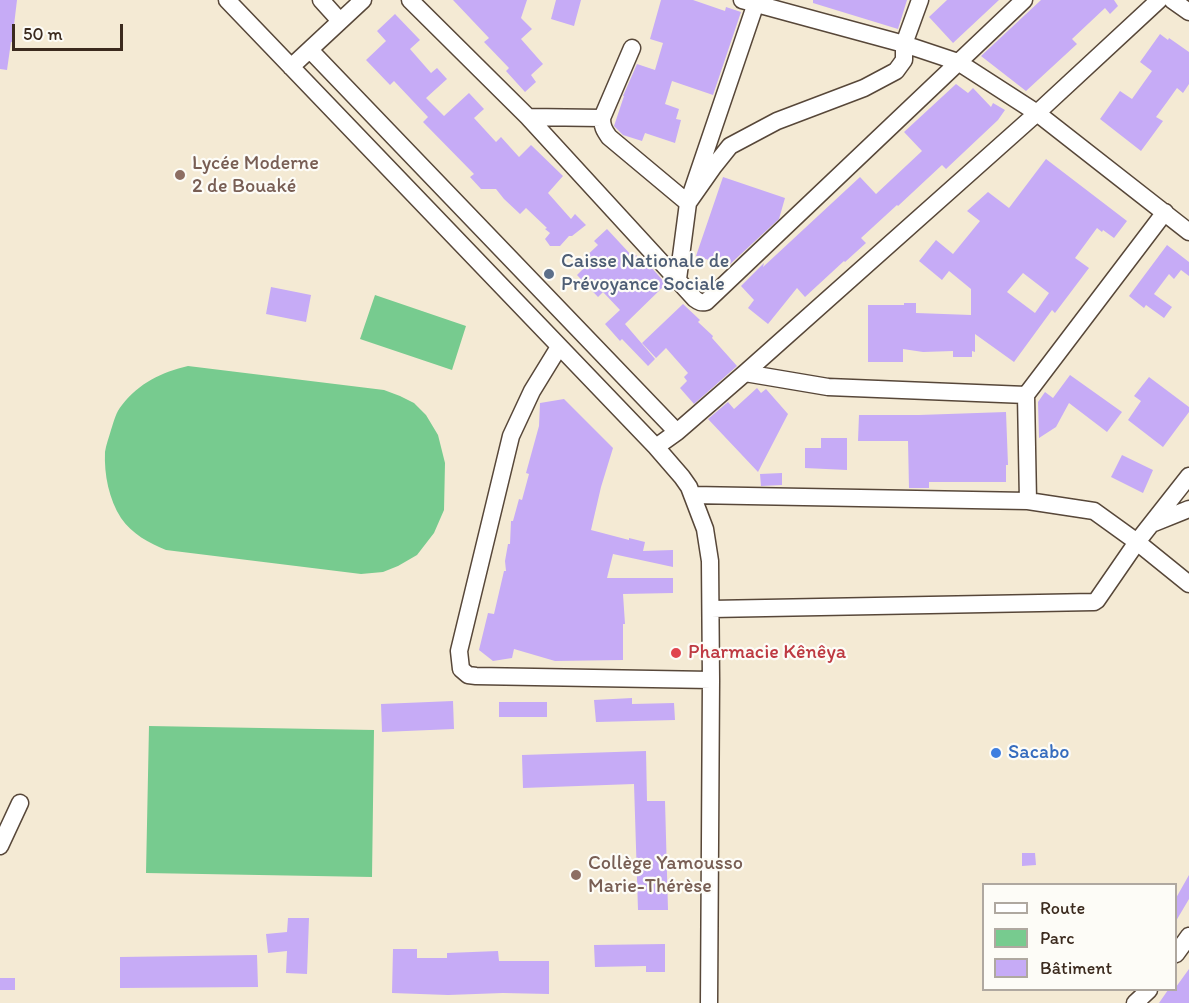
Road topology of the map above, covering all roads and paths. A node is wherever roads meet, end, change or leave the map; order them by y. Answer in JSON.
{"nodes":[{"id":1,"x":227,"y":0,"type":"edge"},
{"id":2,"x":321,"y":0,"type":"edge"},
{"id":3,"x":363,"y":0,"type":"edge"},
{"id":4,"x":410,"y":0,"type":"edge"},
{"id":5,"x":920,"y":0,"type":"edge"},
{"id":6,"x":1024,"y":0,"type":"edge"},
{"id":7,"x":1159,"y":0,"type":"edge"},
{"id":8,"x":1172,"y":0,"type":"edge"},
{"id":9,"x":752,"y":1,"type":"edge"},
{"id":10,"x":1189,"y":12,"type":"edge"},
{"id":11,"x":340,"y":21,"type":"junction"},
{"id":12,"x":904,"y":44,"type":"junction"},
{"id":13,"x":632,"y":48,"type":"dead end"},
{"id":14,"x":310,"y":50,"type":"junction"},
{"id":15,"x":958,"y":62,"type":"junction"},
{"id":16,"x":291,"y":67,"type":"junction"},
{"id":17,"x":1037,"y":113,"type":"junction"},
{"id":18,"x":528,"y":117,"type":"junction"},
{"id":19,"x":602,"y":118,"type":"junction"},
{"id":20,"x":688,"y":203,"type":"junction"},
{"id":21,"x":1165,"y":212,"type":"junction"},
{"id":22,"x":1189,"y":232,"type":"edge"},
{"id":23,"x":678,"y":279,"type":"junction"},
{"id":24,"x":559,"y":347,"type":"junction"},
{"id":25,"x":745,"y":373,"type":"junction"},
{"id":26,"x":1026,"y":395,"type":"junction"},
{"id":27,"x":677,"y":432,"type":"junction"},
{"id":28,"x":656,"y":447,"type":"junction"},
{"id":29,"x":1189,"y":476,"type":"edge"},
{"id":30,"x":692,"y":495,"type":"junction"},
{"id":31,"x":1028,"y":501,"type":"junction"},
{"id":32,"x":1189,"y":509,"type":"edge"},
{"id":33,"x":1150,"y":525,"type":"junction"},
{"id":34,"x":1137,"y":542,"type":"junction"},
{"id":35,"x":1189,"y":584,"type":"edge"},
{"id":36,"x":711,"y":609,"type":"junction"},
{"id":37,"x":711,"y":680,"type":"junction"},
{"id":38,"x":20,"y":803,"type":"dead end"},
{"id":39,"x":0,"y":846,"type":"edge"},
{"id":40,"x":1189,"y":936,"type":"edge"},
{"id":41,"x":1177,"y":953,"type":"edge"},
{"id":42,"x":1148,"y":991,"type":"edge"},
{"id":43,"x":709,"y":1003,"type":"edge"},
{"id":44,"x":1135,"y":1003,"type":"edge"}],
"edges":[{"from":1,"to":16,"type":"street"},
{"from":2,"to":11,"type":"street"},
{"from":3,"to":11,"type":"street"},
{"from":4,"to":18,"type":"street"},
{"from":5,"to":12,"type":"street"},
{"from":6,"to":15,"type":"street"},
{"from":7,"to":17,"type":"street"},
{"from":8,"to":10,"type":"street"},
{"from":9,"to":12,"type":"street"},
{"from":9,"to":20,"type":"street"},
{"from":11,"to":14,"type":"street"},
{"from":12,"to":15,"type":"street"},
{"from":12,"to":20,"type":"street"},
{"from":13,"to":19,"type":"street"},
{"from":14,"to":16,"type":"street"},
{"from":14,"to":27,"type":"street"},
{"from":15,"to":17,"type":"street"},
{"from":15,"to":23,"type":"street"},
{"from":16,"to":24,"type":"street"},
{"from":17,"to":21,"type":"street"},
{"from":17,"to":25,"type":"street"},
{"from":18,"to":19,"type":"street"},
{"from":18,"to":23,"type":"street"},
{"from":19,"to":20,"type":"street"},
{"from":20,"to":23,"type":"street"},
{"from":21,"to":22,"type":"street"},
{"from":21,"to":26,"type":"street"},
{"from":24,"to":28,"type":"street"},
{"from":24,"to":37,"type":"street"},
{"from":25,"to":26,"type":"street"},
{"from":25,"to":27,"type":"street"},
{"from":26,"to":31,"type":"street"},
{"from":27,"to":28,"type":"street"},
{"from":28,"to":30,"type":"street"},
{"from":29,"to":33,"type":"street"},
{"from":30,"to":31,"type":"street"},
{"from":30,"to":36,"type":"street"},
{"from":31,"to":34,"type":"street"},
{"from":32,"to":33,"type":"street"},
{"from":33,"to":34,"type":"street"},
{"from":34,"to":35,"type":"street"},
{"from":34,"to":36,"type":"street"},
{"from":36,"to":37,"type":"street"},
{"from":37,"to":43,"type":"street"},
{"from":38,"to":39,"type":"street"},
{"from":40,"to":41,"type":"street"},
{"from":42,"to":44,"type":"street"}]}
